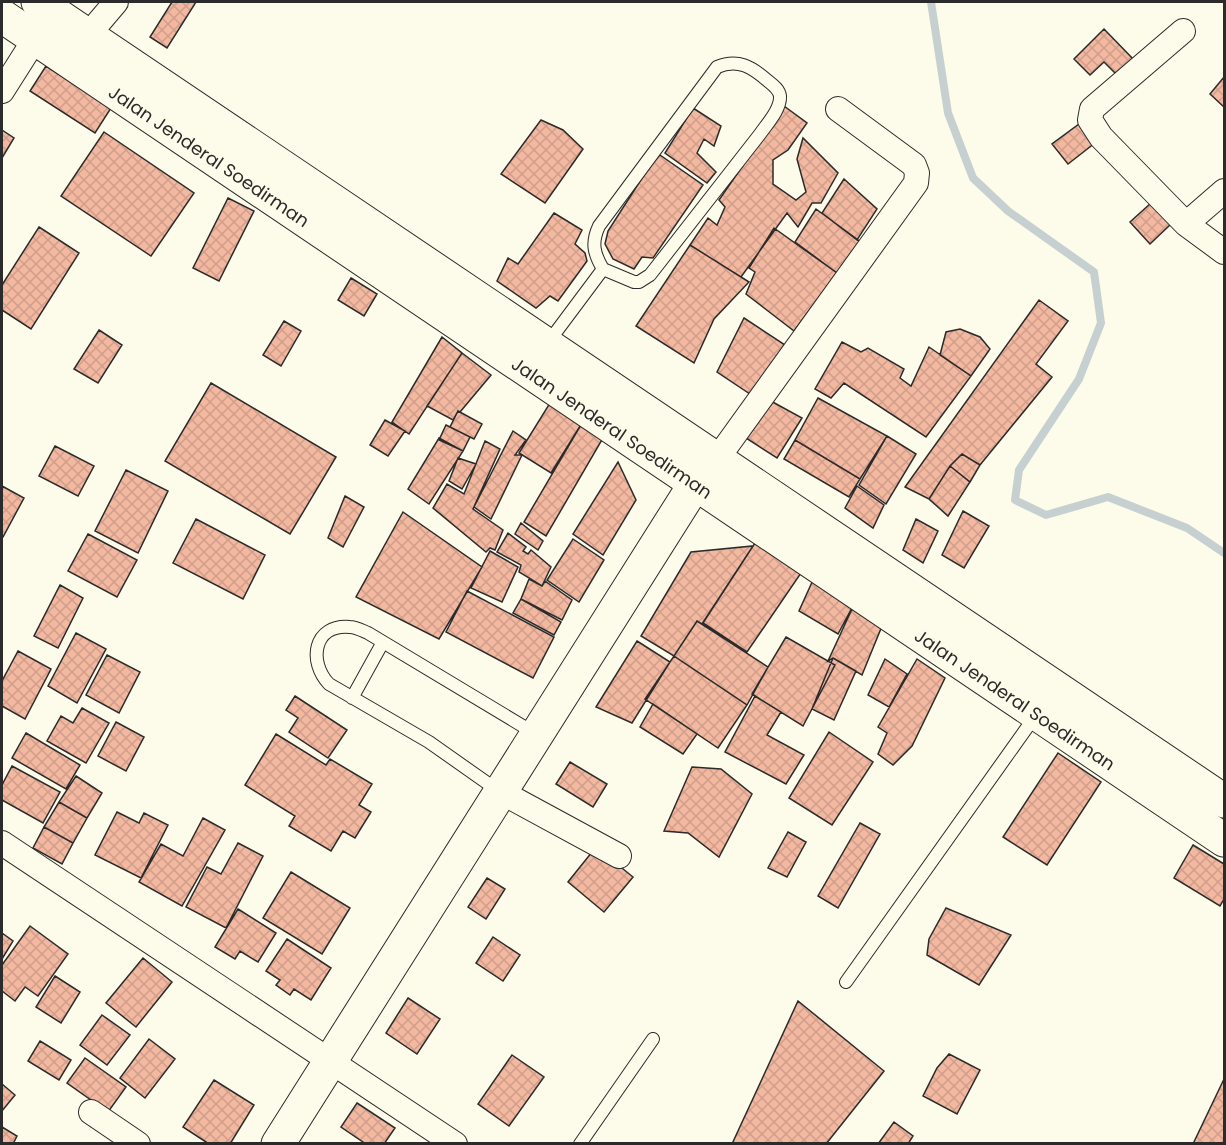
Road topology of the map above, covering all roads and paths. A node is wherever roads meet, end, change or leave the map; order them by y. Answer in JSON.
{"nodes":[{"id":1,"x":38,"y":2,"type":"edge"},
{"id":2,"x":116,"y":2,"type":"edge"},
{"id":3,"x":2,"y":16,"type":"edge"},
{"id":4,"x":1183,"y":31,"type":"dead end"},
{"id":5,"x":88,"y":35,"type":"junction"},
{"id":6,"x":35,"y":39,"type":"junction"},
{"id":7,"x":2,"y":91,"type":"edge"},
{"id":8,"x":838,"y":109,"type":"dead end"},
{"id":9,"x":1224,"y":192,"type":"edge"},
{"id":10,"x":1186,"y":224,"type":"junction"},
{"id":11,"x":1224,"y":252,"type":"edge"},
{"id":12,"x":603,"y":269,"type":"junction"},
{"id":13,"x":547,"y":344,"type":"junction"},
{"id":14,"x":717,"y":459,"type":"junction"},
{"id":15,"x":695,"y":484,"type":"junction"},
{"id":16,"x":383,"y":642,"type":"junction"},
{"id":17,"x":352,"y":698,"type":"junction"},
{"id":18,"x":1037,"y":714,"type":"junction"},
{"id":19,"x":537,"y":734,"type":"junction"},
{"id":20,"x":501,"y":792,"type":"junction"},
{"id":21,"x":1224,"y":801,"type":"edge"},
{"id":22,"x":1224,"y":840,"type":"edge"},
{"id":23,"x":2,"y":845,"type":"edge"},
{"id":24,"x":619,"y":856,"type":"dead end"},
{"id":25,"x":846,"y":982,"type":"dead end"},
{"id":26,"x":653,"y":1039,"type":"dead end"},
{"id":27,"x":330,"y":1061,"type":"junction"},
{"id":28,"x":91,"y":1112,"type":"dead end"},
{"id":29,"x":138,"y":1143,"type":"edge"},
{"id":30,"x":278,"y":1143,"type":"edge"},
{"id":31,"x":455,"y":1143,"type":"edge"},
{"id":32,"x":580,"y":1143,"type":"edge"}],
"edges":[{"from":1,"to":5,"type":"main road","name":"Jalan Jenderal Soedirman"},
{"from":2,"to":5,"type":"street"},
{"from":3,"to":6,"type":"main road","name":"Jalan Jenderal Soedirman"},
{"from":4,"to":10,"type":"street"},
{"from":5,"to":13,"type":"main road","name":"Jalan Jenderal Soedirman"},
{"from":6,"to":7,"type":"street"},
{"from":6,"to":15,"type":"main road","name":"Jalan Jenderal Soedirman"},
{"from":8,"to":14,"type":"street"},
{"from":9,"to":10,"type":"street"},
{"from":10,"to":11,"type":"street"},
{"from":12,"to":12,"type":"lane"},
{"from":12,"to":13,"type":"lane"},
{"from":13,"to":14,"type":"main road","name":"Jalan Jenderal Soedirman"},
{"from":14,"to":21,"type":"main road","name":"Jalan Jenderal Soedirman"},
{"from":15,"to":18,"type":"main road","name":"Jalan Jenderal Soedirman"},
{"from":15,"to":19,"type":"main road"},
{"from":16,"to":17,"type":"lane"},
{"from":16,"to":17,"type":"lane"},
{"from":16,"to":19,"type":"lane"},
{"from":17,"to":20,"type":"lane"},
{"from":18,"to":22,"type":"main road","name":"Jalan Jenderal Soedirman"},
{"from":18,"to":25,"type":"lane"},
{"from":19,"to":20,"type":"main road"},
{"from":20,"to":24,"type":"street"},
{"from":20,"to":27,"type":"main road"},
{"from":23,"to":27,"type":"street"},
{"from":26,"to":32,"type":"lane"},
{"from":27,"to":30,"type":"main road"},
{"from":27,"to":31,"type":"street"},
{"from":28,"to":29,"type":"street"}]}
